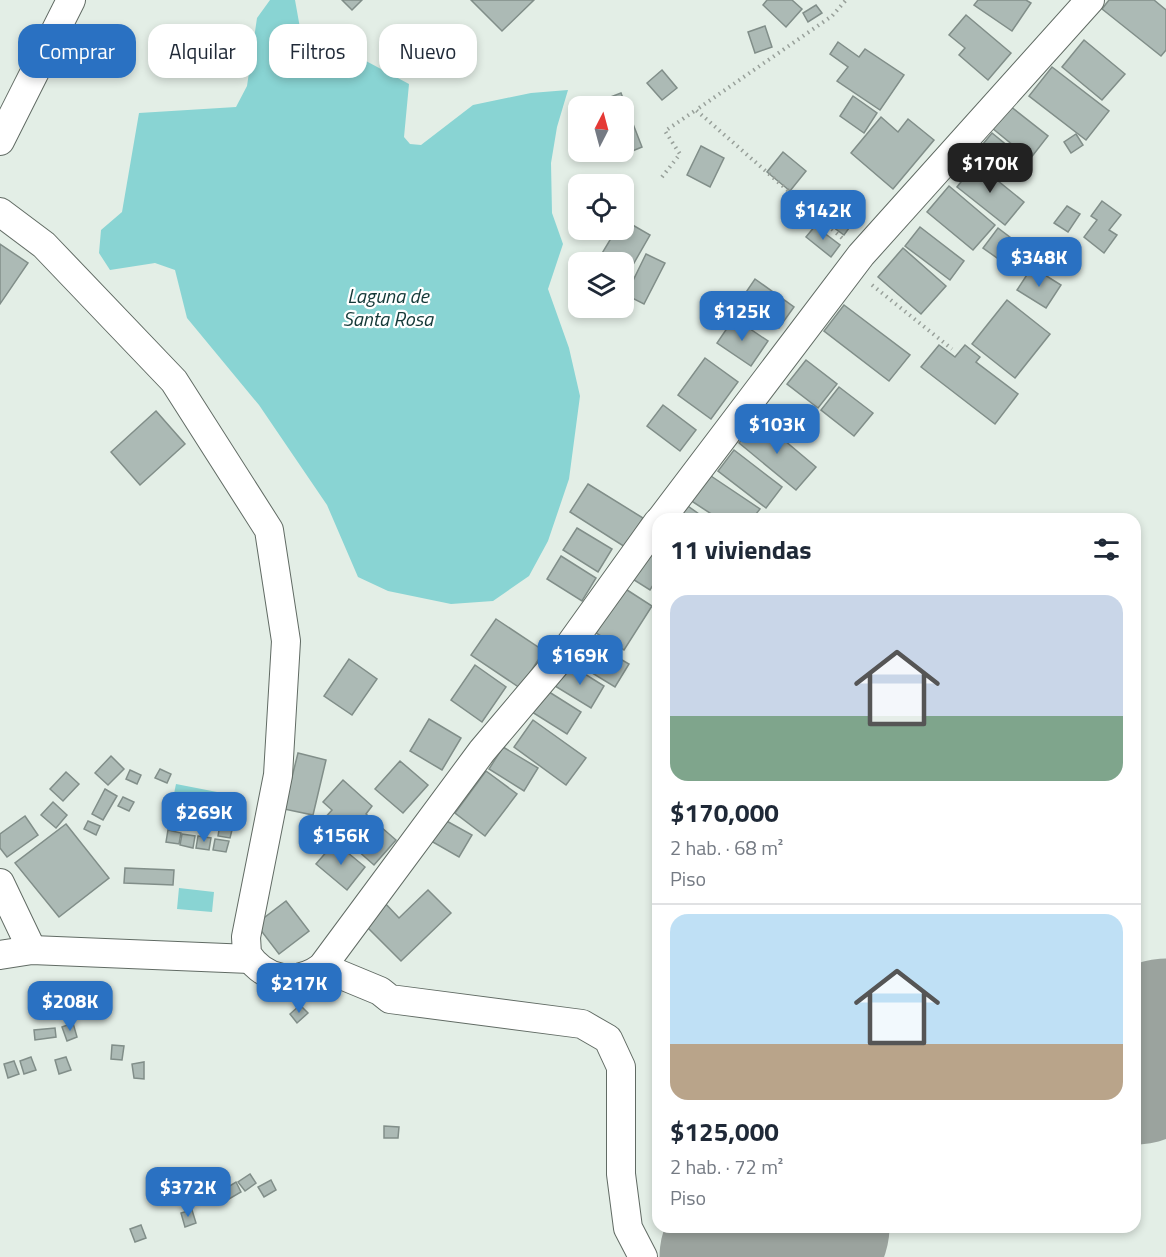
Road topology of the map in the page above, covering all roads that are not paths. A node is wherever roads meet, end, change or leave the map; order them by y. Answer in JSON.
{"nodes":[{"id":1,"x":71,"y":0,"type":"edge"},
{"id":2,"x":1090,"y":0,"type":"edge"},
{"id":3,"x":0,"y":141,"type":"edge"},
{"id":4,"x":0,"y":212,"type":"edge"},
{"id":5,"x":665,"y":513,"type":"edge"},
{"id":6,"x":652,"y":531,"type":"edge"},
{"id":7,"x":0,"y":883,"type":"edge"},
{"id":8,"x":32,"y":950,"type":"junction"},
{"id":9,"x":0,"y":955,"type":"edge"},
{"id":10,"x":250,"y":959,"type":"junction"},
{"id":11,"x":322,"y":968,"type":"junction"},
{"id":12,"x":643,"y":1257,"type":"edge"}],
"edges":[{"from":1,"to":3,"type":"street"},
{"from":2,"to":5,"type":"street"},
{"from":4,"to":10,"type":"street"},
{"from":6,"to":11,"type":"street"},
{"from":7,"to":8,"type":"street"},
{"from":8,"to":9,"type":"street"},
{"from":8,"to":10,"type":"street"},
{"from":10,"to":11,"type":"street"},
{"from":11,"to":12,"type":"street"}]}
